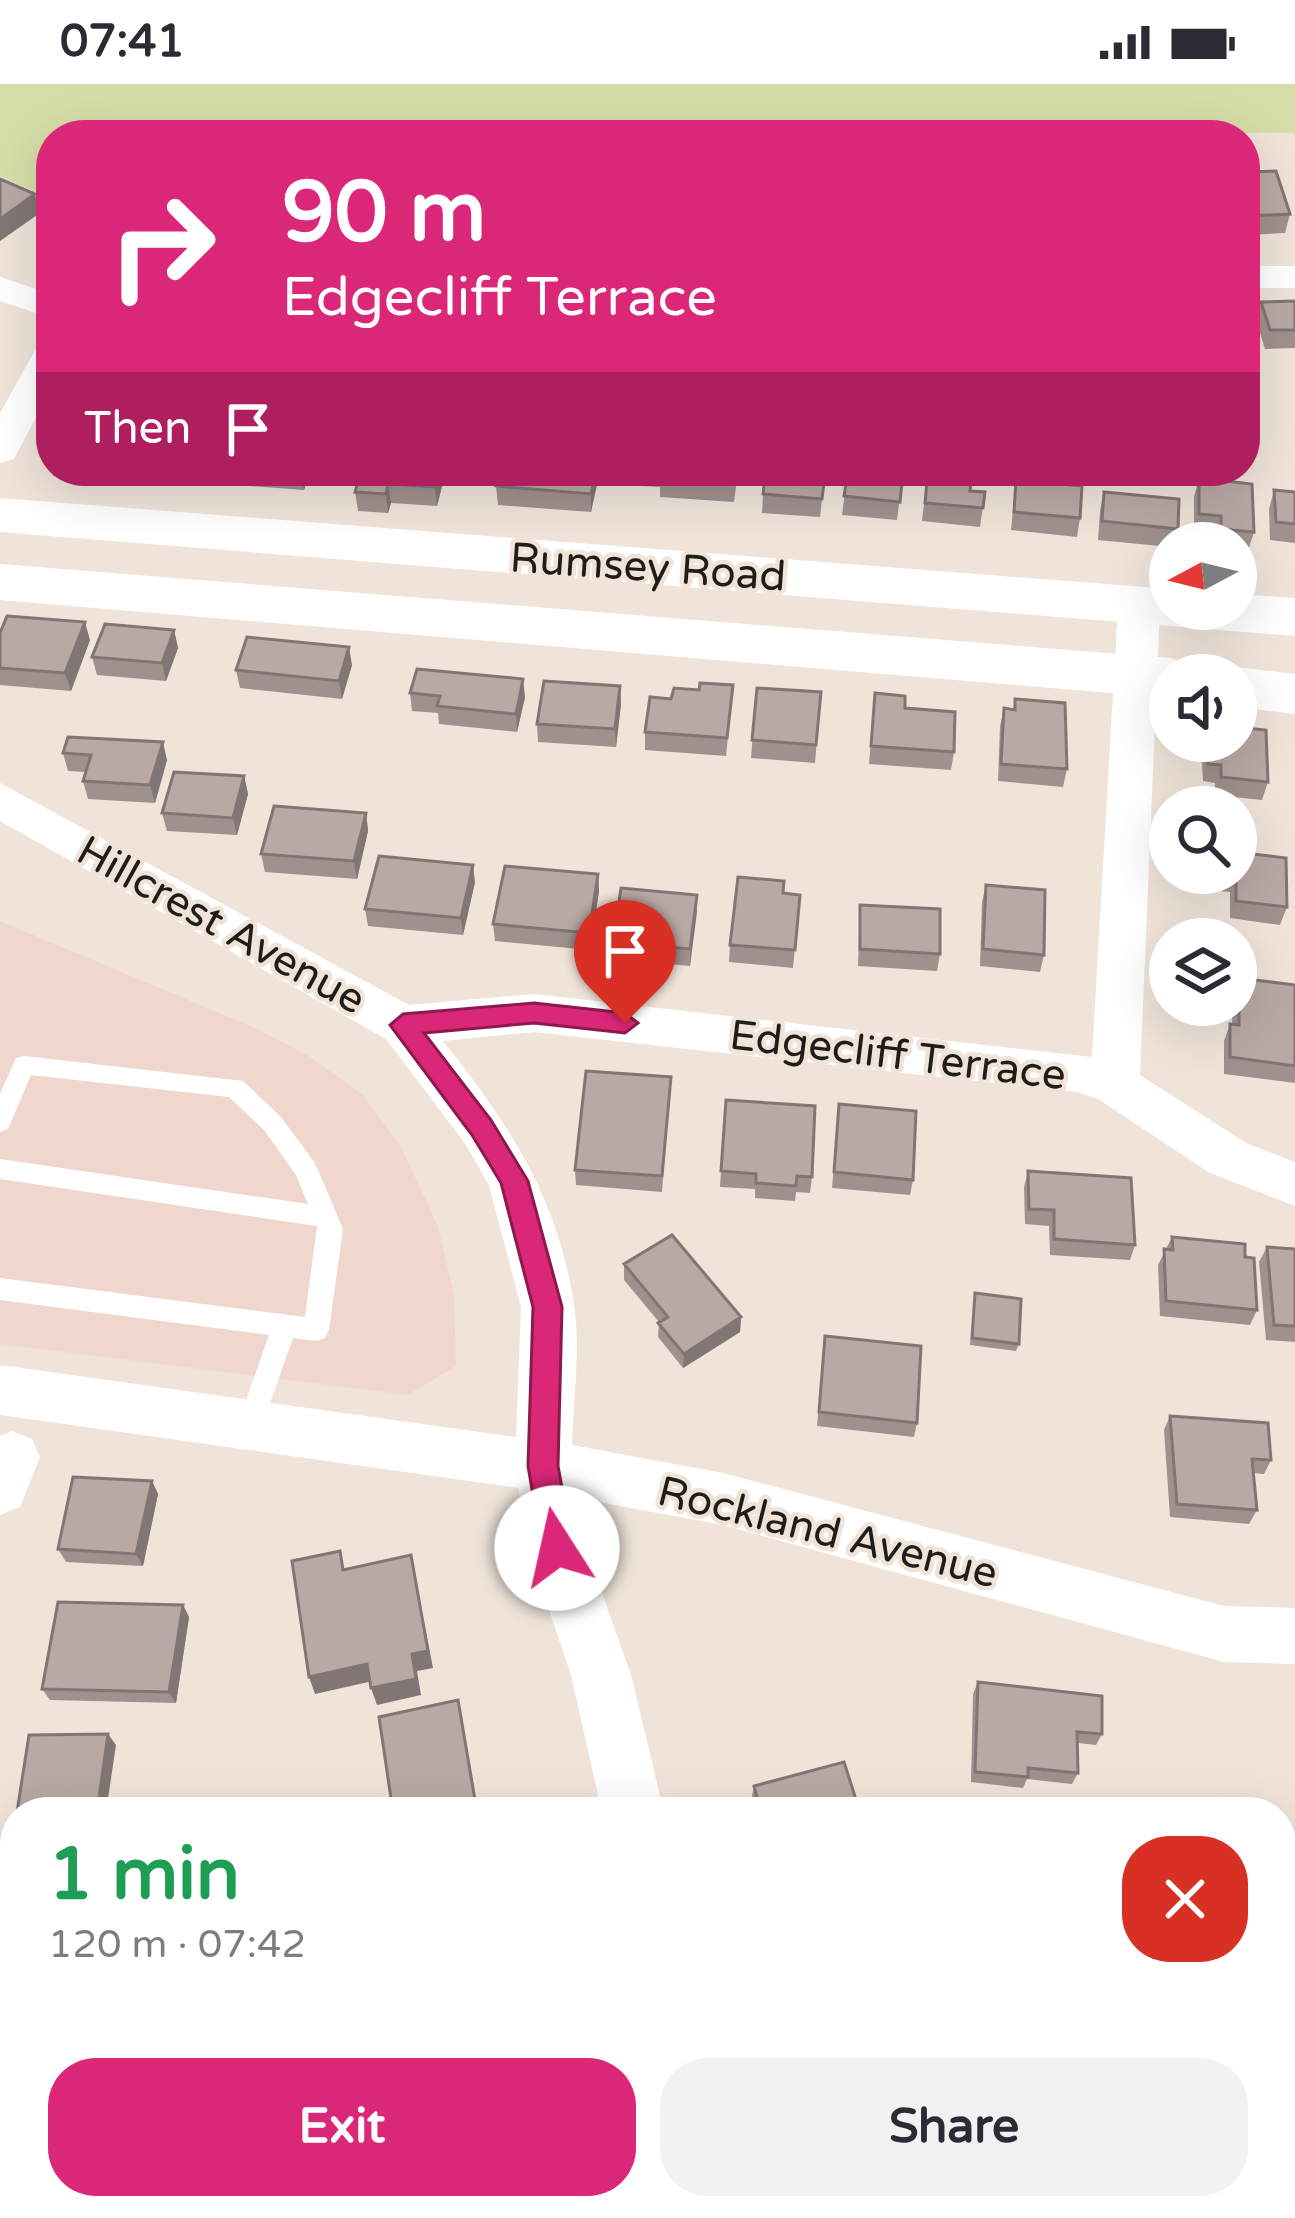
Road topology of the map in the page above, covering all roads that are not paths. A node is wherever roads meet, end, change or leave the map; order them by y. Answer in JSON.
{"nodes":[{"id":1,"x":1260,"y":277,"type":"edge"},
{"id":2,"x":1295,"y":277,"type":"edge"},
{"id":3,"x":0,"y":288,"type":"edge"},
{"id":4,"x":36,"y":302,"type":"edge"},
{"id":5,"x":36,"y":382,"type":"edge"},
{"id":6,"x":0,"y":450,"type":"edge"},
{"id":7,"x":0,"y":515,"type":"edge"},
{"id":8,"x":0,"y":582,"type":"edge"},
{"id":9,"x":1139,"y":607,"type":"junction"},
{"id":10,"x":1295,"y":617,"type":"edge"},
{"id":11,"x":1149,"y":660,"type":"edge"},
{"id":12,"x":1149,"y":676,"type":"edge"},
{"id":13,"x":1257,"y":689,"type":"edge"},
{"id":14,"x":1295,"y":694,"type":"edge"},
{"id":15,"x":1149,"y":709,"type":"edge"},
{"id":16,"x":0,"y":800,"type":"edge"},
{"id":17,"x":403,"y":1025,"type":"junction"},
{"id":18,"x":1115,"y":1084,"type":"junction"},
{"id":19,"x":0,"y":1122,"type":"edge"},
{"id":20,"x":0,"y":1169,"type":"edge"},
{"id":21,"x":1295,"y":1184,"type":"edge"},
{"id":22,"x":326,"y":1217,"type":"junction"},
{"id":23,"x":0,"y":1289,"type":"edge"},
{"id":24,"x":285,"y":1326,"type":"junction"},
{"id":25,"x":0,"y":1390,"type":"edge"},
{"id":26,"x":250,"y":1426,"type":"junction"},
{"id":27,"x":543,"y":1466,"type":"junction"},
{"id":28,"x":1295,"y":1636,"type":"edge"},
{"id":29,"x":629,"y":1797,"type":"edge"}],
"edges":[{"from":1,"to":2,"type":"street"},
{"from":3,"to":4,"type":"street"},
{"from":5,"to":6,"type":"street"},
{"from":7,"to":9,"type":"street","name":"Rumsey Road"},
{"from":8,"to":12,"type":"street","name":"Rumsey Road"},
{"from":9,"to":10,"type":"street","name":"Rumsey Road"},
{"from":9,"to":11,"type":"street"},
{"from":13,"to":14,"type":"street"},
{"from":15,"to":18,"type":"street"},
{"from":16,"to":17,"type":"street","name":"Hillcrest Avenue"},
{"from":17,"to":18,"type":"street","name":"Edgecliff Terrace"},
{"from":17,"to":27,"type":"street","name":"Hillcrest Avenue"},
{"from":18,"to":21,"type":"street","name":"Edgecliff Terrace"},
{"from":19,"to":22,"type":"lane"},
{"from":20,"to":22,"type":"lane"},
{"from":22,"to":24,"type":"lane"},
{"from":23,"to":24,"type":"lane"},
{"from":24,"to":26,"type":"lane"},
{"from":25,"to":26,"type":"street","name":"Rockland Avenue"},
{"from":26,"to":27,"type":"street","name":"Rockland Avenue"},
{"from":27,"to":28,"type":"street","name":"Rockland Avenue"},
{"from":27,"to":29,"type":"street","name":"Hillcrest Avenue"}]}
